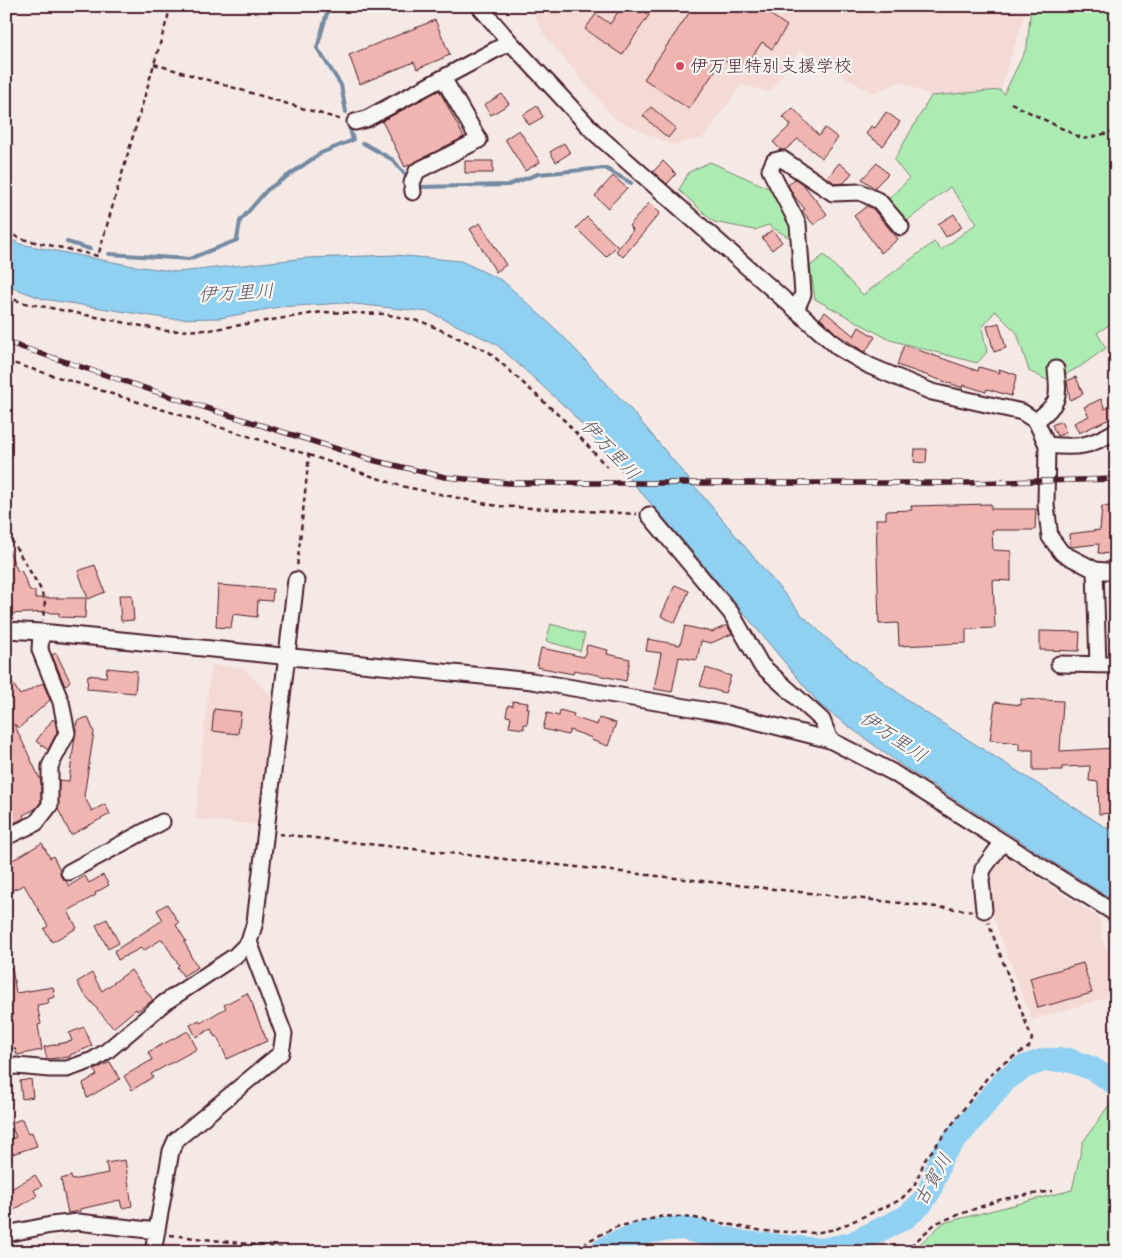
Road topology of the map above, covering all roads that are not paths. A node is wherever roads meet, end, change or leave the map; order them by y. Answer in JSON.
{"nodes":[{"id":1,"x":479,"y":6,"type":"edge"},
{"id":2,"x":510,"y":42,"type":"junction"},
{"id":3,"x":443,"y":78,"type":"junction"},
{"id":4,"x":355,"y":122,"type":"road end"},
{"id":5,"x":414,"y":192,"type":"dead end"},
{"id":6,"x":901,"y":227,"type":"dead end"},
{"id":7,"x":796,"y":310,"type":"junction"},
{"id":8,"x":1056,"y":369,"type":"dead end"},
{"id":9,"x":1036,"y":422,"type":"junction"},
{"id":10,"x":1116,"y":431,"type":"edge"},
{"id":11,"x":1048,"y":445,"type":"junction"},
{"id":12,"x":649,"y":515,"type":"road end"},
{"id":13,"x":1095,"y":570,"type":"junction"},
{"id":14,"x":1116,"y":572,"type":"edge"},
{"id":15,"x":296,"y":580,"type":"road end"},
{"id":16,"x":6,"y":630,"type":"edge"},
{"id":17,"x":42,"y":632,"type":"junction"},
{"id":18,"x":287,"y":657,"type":"junction"},
{"id":19,"x":1059,"y":664,"type":"dead end"},
{"id":20,"x":1098,"y":665,"type":"junction"},
{"id":21,"x":1116,"y":665,"type":"edge"},
{"id":22,"x":830,"y":740,"type":"junction"},
{"id":23,"x":162,"y":822,"type":"dead end"},
{"id":24,"x":6,"y":837,"type":"edge"},
{"id":25,"x":1002,"y":843,"type":"junction"},
{"id":26,"x":69,"y":872,"type":"dead end"},
{"id":27,"x":984,"y":910,"type":"road end"},
{"id":28,"x":1116,"y":914,"type":"edge"},
{"id":29,"x":249,"y":942,"type":"junction"},
{"id":30,"x":6,"y":1067,"type":"edge"},
{"id":31,"x":157,"y":1231,"type":"junction"},
{"id":32,"x":6,"y":1234,"type":"edge"},
{"id":33,"x":153,"y":1252,"type":"edge"}],
"edges":[{"from":1,"to":2,"type":"street"},
{"from":2,"to":3,"type":"street"},
{"from":2,"to":7,"type":"street"},
{"from":3,"to":4,"type":"street"},
{"from":3,"to":5,"type":"street"},
{"from":6,"to":7,"type":"street"},
{"from":7,"to":9,"type":"street"},
{"from":8,"to":9,"type":"street"},
{"from":9,"to":11,"type":"street"},
{"from":10,"to":11,"type":"street"},
{"from":11,"to":13,"type":"street"},
{"from":12,"to":22,"type":"street"},
{"from":13,"to":14,"type":"street"},
{"from":13,"to":20,"type":"street"},
{"from":15,"to":18,"type":"street"},
{"from":16,"to":17,"type":"street"},
{"from":17,"to":18,"type":"street"},
{"from":17,"to":24,"type":"street"},
{"from":18,"to":22,"type":"street"},
{"from":18,"to":29,"type":"street"},
{"from":19,"to":20,"type":"street"},
{"from":20,"to":21,"type":"street"},
{"from":22,"to":25,"type":"street"},
{"from":23,"to":26,"type":"street"},
{"from":25,"to":27,"type":"street"},
{"from":25,"to":28,"type":"street"},
{"from":29,"to":30,"type":"street"},
{"from":29,"to":31,"type":"street"},
{"from":31,"to":32,"type":"street"},
{"from":31,"to":33,"type":"street"}]}
